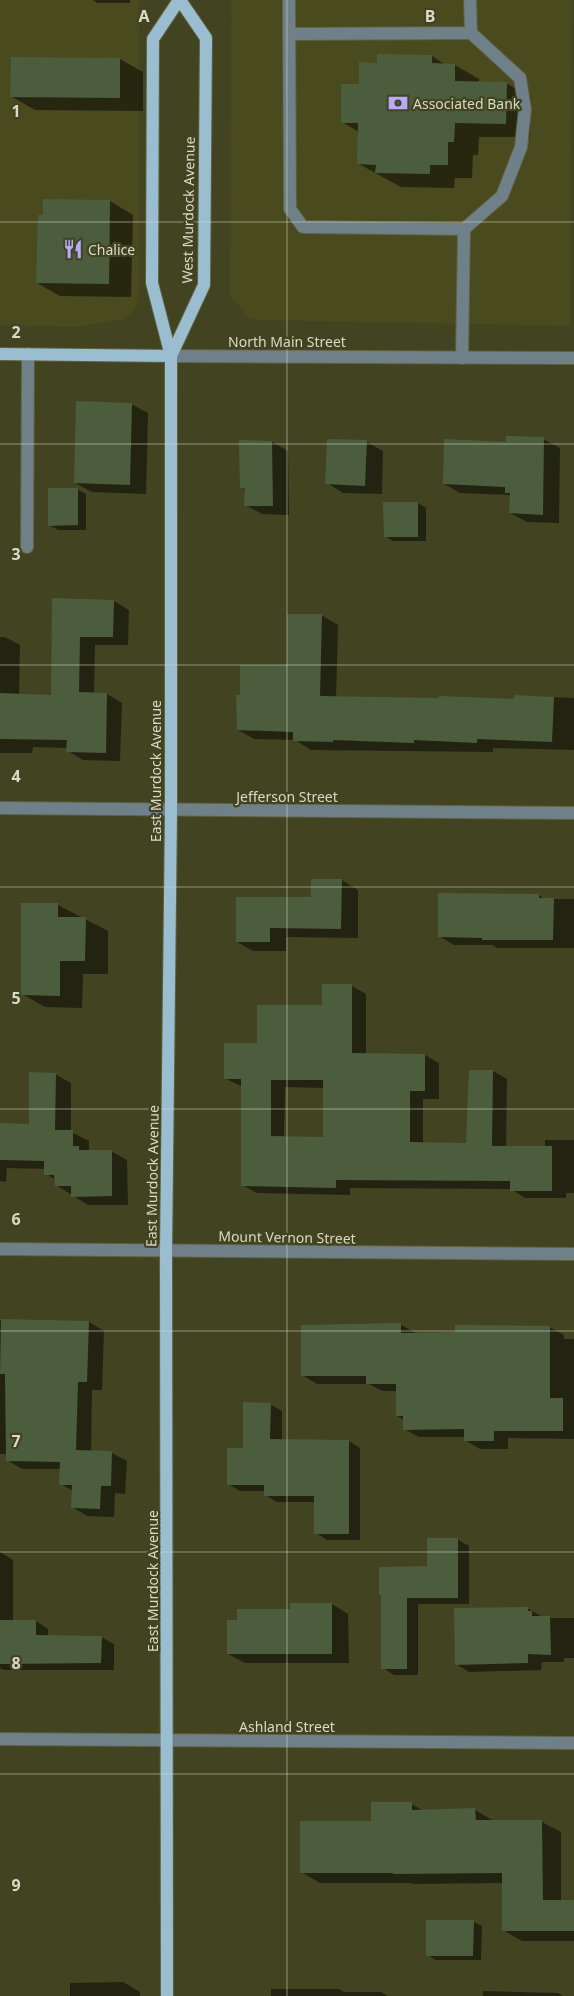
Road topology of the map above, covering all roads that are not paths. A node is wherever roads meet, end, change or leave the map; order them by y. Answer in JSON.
{"nodes":[{"id":1,"x":180,"y":0,"type":"edge"},
{"id":2,"x":289,"y":0,"type":"edge"},
{"id":3,"x":470,"y":0,"type":"edge"},
{"id":4,"x":471,"y":33,"type":"junction"},
{"id":5,"x":289,"y":34,"type":"junction"},
{"id":6,"x":464,"y":229,"type":"junction"},
{"id":7,"x":0,"y":354,"type":"edge"},
{"id":8,"x":28,"y":354,"type":"junction"},
{"id":9,"x":171,"y":356,"type":"junction"},
{"id":10,"x":462,"y":358,"type":"junction"},
{"id":11,"x":574,"y":358,"type":"edge"},
{"id":12,"x":27,"y":547,"type":"dead end"},
{"id":13,"x":0,"y":808,"type":"edge"},
{"id":14,"x":170,"y":811,"type":"junction"},
{"id":15,"x":574,"y":813,"type":"edge"},
{"id":16,"x":0,"y":1249,"type":"edge"},
{"id":17,"x":166,"y":1250,"type":"junction"},
{"id":18,"x":574,"y":1254,"type":"edge"},
{"id":19,"x":0,"y":1739,"type":"edge"},
{"id":20,"x":167,"y":1739,"type":"junction"},
{"id":21,"x":574,"y":1743,"type":"edge"},
{"id":22,"x":167,"y":1996,"type":"edge"}],
"edges":[{"from":1,"to":9,"type":"main road","name":"West Murdock Avenue"},
{"from":1,"to":9,"type":"main road","name":"West Murdock Avenue"},
{"from":2,"to":5,"type":"street"},
{"from":3,"to":4,"type":"street"},
{"from":4,"to":5,"type":"street"},
{"from":4,"to":6,"type":"street"},
{"from":5,"to":6,"type":"street"},
{"from":6,"to":10,"type":"street"},
{"from":7,"to":8,"type":"main road","name":"North Main Street"},
{"from":8,"to":9,"type":"main road","name":"North Main Street"},
{"from":8,"to":12,"type":"street"},
{"from":9,"to":10,"type":"street","name":"North Main Street"},
{"from":9,"to":14,"type":"main road","name":"East Murdock Avenue"},
{"from":10,"to":11,"type":"street","name":"North Main Street"},
{"from":13,"to":14,"type":"street","name":"Jefferson Street"},
{"from":14,"to":15,"type":"street","name":"Jefferson Street"},
{"from":14,"to":17,"type":"main road","name":"East Murdock Avenue"},
{"from":16,"to":17,"type":"street","name":"Mount Vernon Street"},
{"from":17,"to":18,"type":"street","name":"Mount Vernon Street"},
{"from":17,"to":20,"type":"main road","name":"East Murdock Avenue"},
{"from":19,"to":20,"type":"street","name":"Ashland Street"},
{"from":20,"to":21,"type":"street","name":"Ashland Street"},
{"from":20,"to":22,"type":"main road","name":"East Murdock Avenue"}]}
